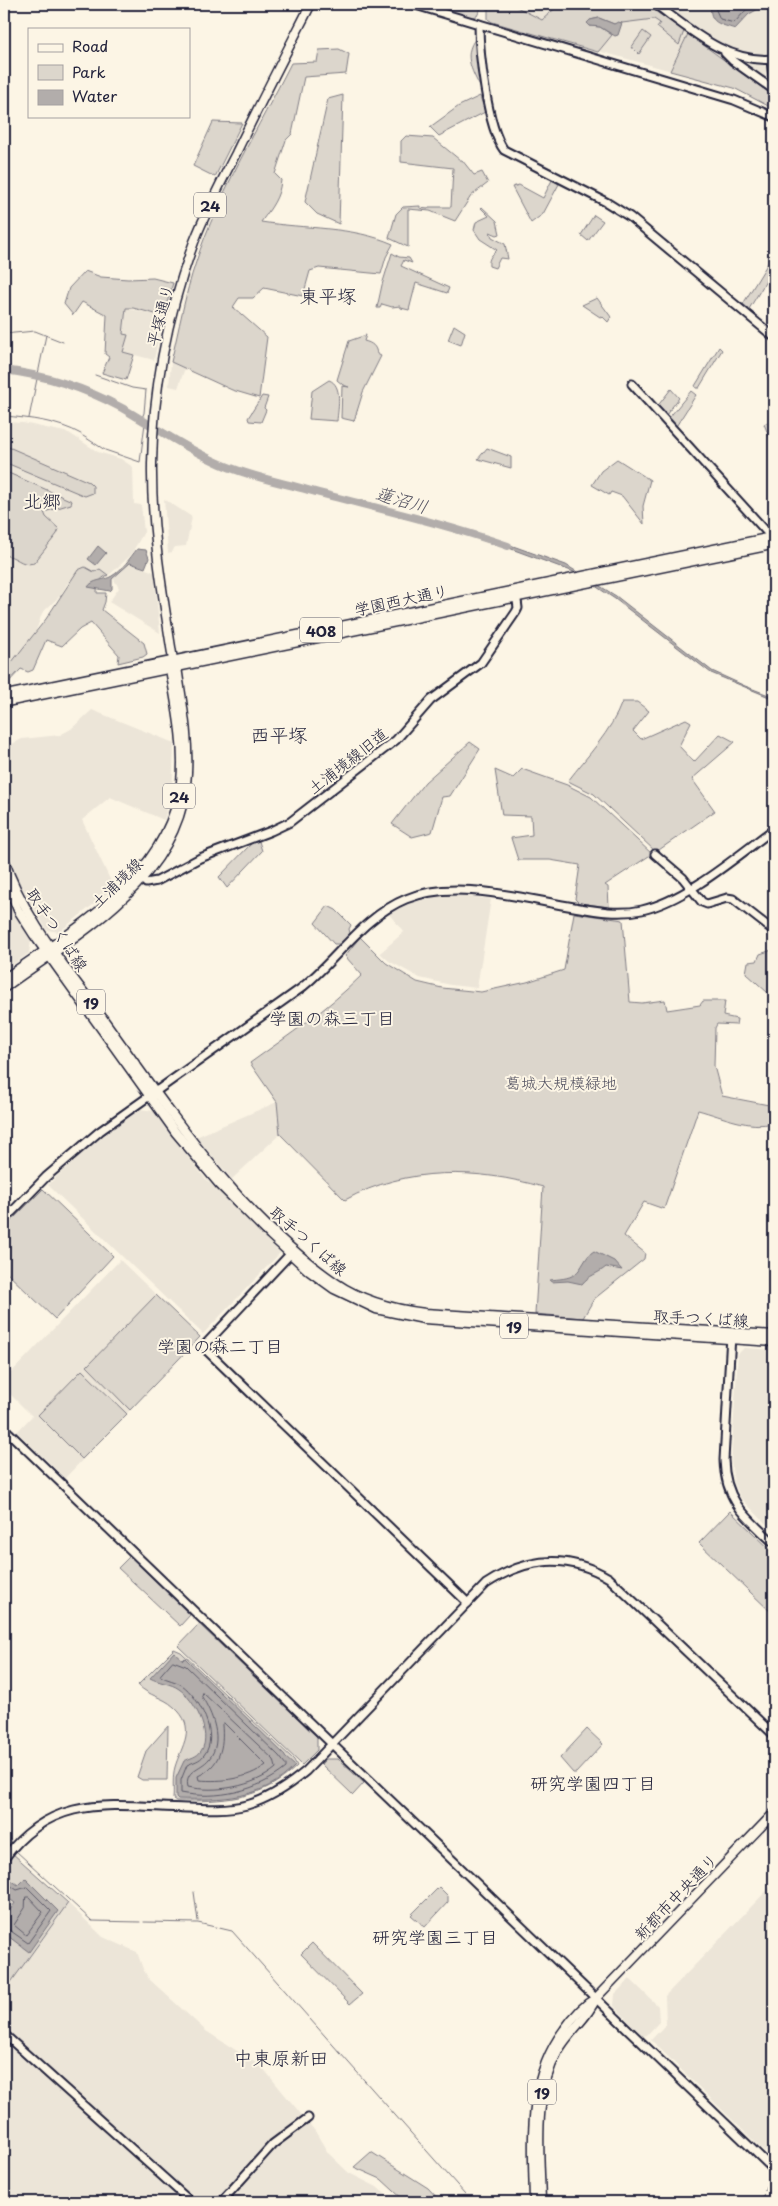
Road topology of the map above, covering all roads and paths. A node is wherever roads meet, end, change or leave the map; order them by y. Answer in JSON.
{"nodes":[{"id":1,"x":311,"y":4,"type":"edge"},
{"id":2,"x":412,"y":4,"type":"edge"},
{"id":3,"x":655,"y":4,"type":"edge"},
{"id":4,"x":478,"y":24,"type":"junction"},
{"id":5,"x":723,"y":51,"type":"junction"},
{"id":6,"x":773,"y":60,"type":"edge"},
{"id":7,"x":774,"y":89,"type":"edge"},
{"id":8,"x":774,"y":117,"type":"edge"},
{"id":9,"x":774,"y":337,"type":"edge"},
{"id":10,"x":632,"y":384,"type":"dead end"},
{"id":11,"x":774,"y":540,"type":"edge"},
{"id":12,"x":517,"y":594,"type":"junction"},
{"id":13,"x":173,"y":665,"type":"junction"},
{"id":14,"x":4,"y":696,"type":"edge"},
{"id":15,"x":4,"y":702,"type":"edge"},
{"id":16,"x":774,"y":829,"type":"edge"},
{"id":17,"x":655,"y":854,"type":"dead end"},
{"id":18,"x":4,"y":859,"type":"edge"},
{"id":19,"x":4,"y":877,"type":"edge"},
{"id":20,"x":140,"y":877,"type":"junction"},
{"id":21,"x":690,"y":889,"type":"junction"},
{"id":22,"x":774,"y":931,"type":"edge"},
{"id":23,"x":50,"y":950,"type":"junction"},
{"id":24,"x":4,"y":979,"type":"edge"},
{"id":25,"x":4,"y":988,"type":"edge"},
{"id":26,"x":152,"y":1093,"type":"junction"},
{"id":27,"x":4,"y":1220,"type":"edge"},
{"id":28,"x":292,"y":1252,"type":"junction"},
{"id":29,"x":774,"y":1335,"type":"edge"},
{"id":30,"x":731,"y":1336,"type":"junction"},
{"id":31,"x":774,"y":1342,"type":"edge"},
{"id":32,"x":4,"y":1428,"type":"edge"},
{"id":33,"x":774,"y":1543,"type":"edge"},
{"id":34,"x":468,"y":1603,"type":"junction"},
{"id":35,"x":774,"y":1735,"type":"edge"},
{"id":36,"x":332,"y":1744,"type":"junction"},
{"id":37,"x":774,"y":1813,"type":"edge"},
{"id":38,"x":4,"y":1859,"type":"edge"},
{"id":39,"x":596,"y":1998,"type":"junction"},
{"id":40,"x":4,"y":2034,"type":"edge"},
{"id":41,"x":308,"y":2118,"type":"dead end"},
{"id":42,"x":774,"y":2170,"type":"edge"},
{"id":43,"x":191,"y":2202,"type":"edge"},
{"id":44,"x":221,"y":2202,"type":"edge"},
{"id":45,"x":534,"y":2202,"type":"edge"},
{"id":46,"x":541,"y":2202,"type":"edge"}],
"edges":[{"from":1,"to":13,"type":"main road","name":"平塚通り","number":"24"},
{"from":2,"to":4,"type":"street"},
{"from":3,"to":5,"type":"street"},
{"from":4,"to":8,"type":"street"},
{"from":4,"to":9,"type":"street"},
{"from":5,"to":6,"type":"street"},
{"from":5,"to":7,"type":"street"},
{"from":6,"to":7,"type":"street"},
{"from":10,"to":11,"type":"street"},
{"from":11,"to":12,"type":"highway","name":"学園西大通り","number":"408"},
{"from":11,"to":12,"type":"highway","name":"学園西大通り","number":"408"},
{"from":12,"to":13,"type":"highway","name":"学園西大通り","number":"408"},
{"from":12,"to":20,"type":"street","name":"土浦境線旧道"},
{"from":13,"to":14,"type":"highway","name":"学園西大通り","number":"408"},
{"from":13,"to":15,"type":"highway","name":"学園西大通り","number":"408"},
{"from":13,"to":20,"type":"main road","name":"土浦境線","number":"24"},
{"from":16,"to":21,"type":"street"},
{"from":17,"to":21,"type":"street"},
{"from":18,"to":23,"type":"main road","name":"取手つくば線","number":"19"},
{"from":19,"to":23,"type":"main road","name":"取手つくば線","number":"19"},
{"from":20,"to":23,"type":"main road","name":"土浦境線","number":"24"},
{"from":21,"to":22,"type":"street"},
{"from":21,"to":26,"type":"street"},
{"from":23,"to":24,"type":"main road","name":"土浦境線","number":"24"},
{"from":23,"to":25,"type":"main road","name":"土浦境線","number":"24"},
{"from":23,"to":26,"type":"main road","name":"取手つくば線","number":"19"},
{"from":26,"to":27,"type":"street"},
{"from":26,"to":28,"type":"main road","name":"取手つくば線","number":"19"},
{"from":28,"to":30,"type":"main road","name":"取手つくば線","number":"19"},
{"from":28,"to":34,"type":"street"},
{"from":29,"to":30,"type":"main road","name":"取手つくば線","number":"19"},
{"from":30,"to":31,"type":"main road","name":"取手つくば線","number":"19"},
{"from":30,"to":33,"type":"street"},
{"from":32,"to":36,"type":"street"},
{"from":34,"to":35,"type":"street"},
{"from":34,"to":36,"type":"street"},
{"from":36,"to":38,"type":"street"},
{"from":36,"to":39,"type":"street"},
{"from":37,"to":39,"type":"main road","name":"新都市中央通り","number":"19"},
{"from":39,"to":42,"type":"street"},
{"from":39,"to":45,"type":"main road","name":"新都市中央通り","number":"19"},
{"from":39,"to":46,"type":"main road","name":"新都市中央通り","number":"19"},
{"from":40,"to":43,"type":"street"},
{"from":41,"to":44,"type":"street"}]}
